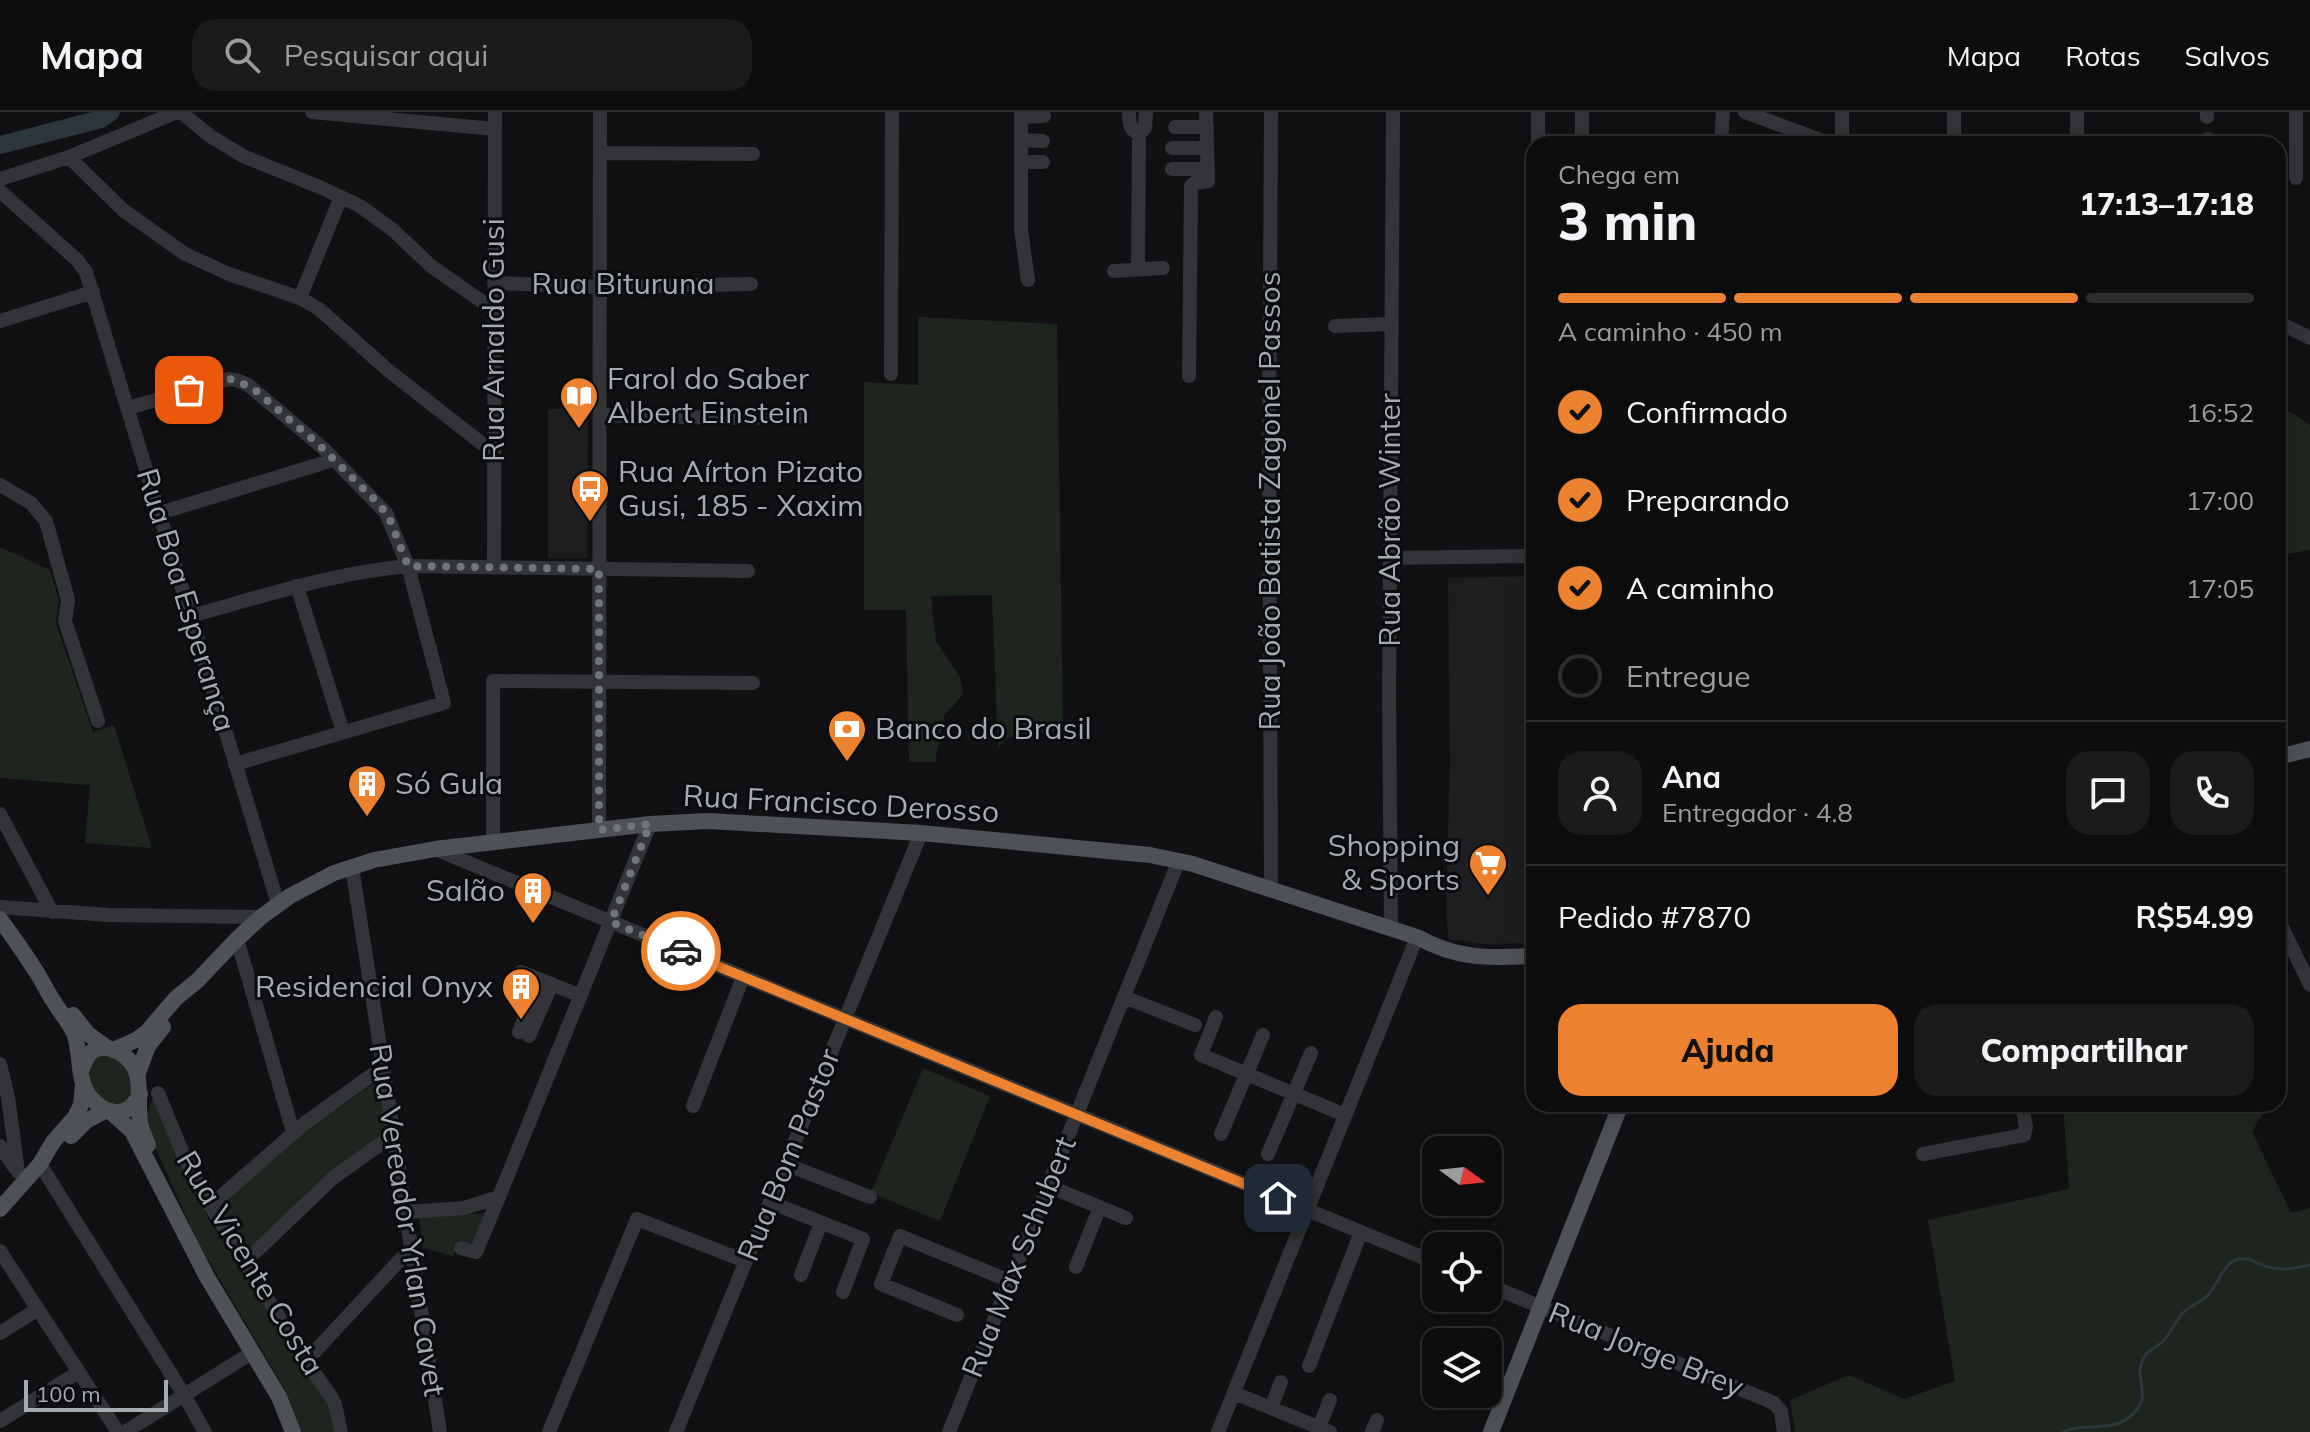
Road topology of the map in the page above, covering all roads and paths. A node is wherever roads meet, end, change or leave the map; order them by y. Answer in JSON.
{"nodes":[{"id":1,"x":179,"y":112,"type":"edge"},
{"id":2,"x":312,"y":112,"type":"edge"},
{"id":3,"x":495,"y":112,"type":"edge"},
{"id":4,"x":600,"y":112,"type":"edge"},
{"id":5,"x":892,"y":112,"type":"edge"},
{"id":6,"x":1129,"y":112,"type":"edge"},
{"id":7,"x":1146,"y":112,"type":"edge"},
{"id":8,"x":1271,"y":112,"type":"edge"},
{"id":9,"x":1393,"y":112,"type":"edge"},
{"id":10,"x":1538,"y":112,"type":"edge"},
{"id":11,"x":1582,"y":112,"type":"edge"},
{"id":12,"x":1723,"y":112,"type":"edge"},
{"id":13,"x":1745,"y":112,"type":"edge"},
{"id":14,"x":1842,"y":112,"type":"edge"},
{"id":15,"x":1954,"y":112,"type":"edge"},
{"id":16,"x":2077,"y":112,"type":"edge"},
{"id":17,"x":2296,"y":112,"type":"edge"},
{"id":18,"x":1021,"y":114,"type":"edge"},
{"id":19,"x":1044,"y":116,"type":"dead end"},
{"id":20,"x":1207,"y":119,"type":"edge"},
{"id":21,"x":1175,"y":127,"type":"dead end"},
{"id":22,"x":495,"y":129,"type":"junction"},
{"id":23,"x":1139,"y":134,"type":"junction"},
{"id":24,"x":1538,"y":136,"type":"edge"},
{"id":25,"x":1582,"y":136,"type":"edge"},
{"id":26,"x":1722,"y":136,"type":"edge"},
{"id":27,"x":1810,"y":136,"type":"edge"},
{"id":28,"x":1842,"y":136,"type":"edge"},
{"id":29,"x":1954,"y":136,"type":"edge"},
{"id":30,"x":2077,"y":136,"type":"edge"},
{"id":31,"x":1021,"y":140,"type":"junction"},
{"id":32,"x":1043,"y":141,"type":"dead end"},
{"id":33,"x":1172,"y":148,"type":"dead end"},
{"id":34,"x":1207,"y":148,"type":"junction"},
{"id":35,"x":600,"y":153,"type":"junction"},
{"id":36,"x":753,"y":154,"type":"dead end"},
{"id":37,"x":69,"y":157,"type":"junction"},
{"id":38,"x":1021,"y":162,"type":"junction"},
{"id":39,"x":1043,"y":162,"type":"dead end"},
{"id":40,"x":1172,"y":169,"type":"dead end"},
{"id":41,"x":1208,"y":169,"type":"junction"},
{"id":42,"x":2296,"y":178,"type":"dead end"},
{"id":43,"x":0,"y":179,"type":"edge"},
{"id":44,"x":0,"y":191,"type":"edge"},
{"id":45,"x":341,"y":197,"type":"junction"},
{"id":46,"x":1163,"y":268,"type":"dead end"},
{"id":47,"x":1138,"y":269,"type":"junction"},
{"id":48,"x":1114,"y":271,"type":"dead end"},
{"id":49,"x":1028,"y":280,"type":"dead end"},
{"id":50,"x":494,"y":283,"type":"junction"},
{"id":51,"x":751,"y":284,"type":"dead end"},
{"id":52,"x":600,"y":287,"type":"junction"},
{"id":53,"x":93,"y":292,"type":"junction"},
{"id":54,"x":300,"y":298,"type":"junction"},
{"id":55,"x":494,"y":310,"type":"junction"},
{"id":56,"x":0,"y":321,"type":"edge"},
{"id":57,"x":1391,"y":324,"type":"junction"},
{"id":58,"x":1335,"y":326,"type":"dead end"},
{"id":59,"x":2286,"y":326,"type":"edge"},
{"id":60,"x":2310,"y":338,"type":"edge"},
{"id":61,"x":891,"y":374,"type":"dead end"},
{"id":62,"x":1189,"y":376,"type":"dead end"},
{"id":63,"x":128,"y":408,"type":"junction"},
{"id":64,"x":600,"y":415,"type":"junction"},
{"id":65,"x":803,"y":417,"type":"dead end"},
{"id":66,"x":494,"y":453,"type":"junction"},
{"id":67,"x":333,"y":460,"type":"junction"},
{"id":68,"x":0,"y":485,"type":"edge"},
{"id":69,"x":160,"y":513,"type":"junction"},
{"id":70,"x":1526,"y":556,"type":"edge"},
{"id":71,"x":1390,"y":558,"type":"junction"},
{"id":72,"x":408,"y":566,"type":"junction"},
{"id":73,"x":494,"y":567,"type":"junction"},
{"id":74,"x":599,"y":569,"type":"junction"},
{"id":75,"x":748,"y":571,"type":"dead end"},
{"id":76,"x":297,"y":586,"type":"junction"},
{"id":77,"x":191,"y":616,"type":"junction"},
{"id":78,"x":599,"y":682,"type":"junction"},
{"id":79,"x":753,"y":683,"type":"dead end"},
{"id":80,"x":98,"y":721,"type":"dead end"},
{"id":81,"x":343,"y":732,"type":"junction"},
{"id":82,"x":2310,"y":749,"type":"edge"},
{"id":83,"x":2286,"y":755,"type":"edge"},
{"id":84,"x":235,"y":764,"type":"junction"},
{"id":85,"x":0,"y":814,"type":"edge"},
{"id":86,"x":650,"y":824,"type":"junction"},
{"id":87,"x":599,"y":830,"type":"junction"},
{"id":88,"x":921,"y":833,"type":"junction"},
{"id":89,"x":493,"y":842,"type":"junction"},
{"id":90,"x":435,"y":849,"type":"junction"},
{"id":91,"x":1179,"y":860,"type":"junction"},
{"id":92,"x":352,"y":867,"type":"junction"},
{"id":93,"x":1271,"y":889,"type":"junction"},
{"id":94,"x":278,"y":904,"type":"junction"},
{"id":95,"x":0,"y":907,"type":"edge"},
{"id":96,"x":52,"y":912,"type":"junction"},
{"id":97,"x":261,"y":917,"type":"junction"},
{"id":98,"x":0,"y":919,"type":"edge"},
{"id":99,"x":611,"y":922,"type":"junction"},
{"id":100,"x":1391,"y":928,"type":"junction"},
{"id":101,"x":2286,"y":936,"type":"edge"},
{"id":102,"x":1417,"y":937,"type":"junction"},
{"id":103,"x":237,"y":939,"type":"junction"},
{"id":104,"x":1526,"y":947,"type":"edge"},
{"id":105,"x":1526,"y":956,"type":"edge"},
{"id":106,"x":36,"y":971,"type":"junction"},
{"id":107,"x":521,"y":972,"type":"dead end"},
{"id":108,"x":743,"y":977,"type":"junction"},
{"id":109,"x":197,"y":981,"type":"junction"},
{"id":110,"x":546,"y":982,"type":"junction"},
{"id":111,"x":2310,"y":985,"type":"edge"},
{"id":112,"x":581,"y":996,"type":"junction"},
{"id":113,"x":1124,"y":997,"type":"junction"},
{"id":114,"x":1216,"y":1017,"type":"dead end"},
{"id":115,"x":845,"y":1019,"type":"junction"},
{"id":116,"x":1195,"y":1025,"type":"dead end"},
{"id":117,"x":524,"y":1034,"type":"dead end"},
{"id":118,"x":1263,"y":1035,"type":"dead end"},
{"id":119,"x":109,"y":1048,"type":"junction"},
{"id":120,"x":1311,"y":1053,"type":"dead end"},
{"id":121,"x":0,"y":1064,"type":"edge"},
{"id":122,"x":383,"y":1067,"type":"junction"},
{"id":123,"x":138,"y":1073,"type":"junction"},
{"id":124,"x":1247,"y":1074,"type":"junction"},
{"id":125,"x":82,"y":1078,"type":"junction"},
{"id":126,"x":158,"y":1093,"type":"dead end"},
{"id":127,"x":1294,"y":1093,"type":"junction"},
{"id":128,"x":140,"y":1094,"type":"junction"},
{"id":129,"x":693,"y":1106,"type":"dead end"},
{"id":130,"x":109,"y":1111,"type":"junction"},
{"id":131,"x":1618,"y":1112,"type":"edge"},
{"id":132,"x":2023,"y":1112,"type":"edge"},
{"id":133,"x":1077,"y":1115,"type":"junction"},
{"id":134,"x":1345,"y":1115,"type":"junction"},
{"id":135,"x":293,"y":1132,"type":"junction"},
{"id":136,"x":1221,"y":1134,"type":"dead end"},
{"id":137,"x":393,"y":1135,"type":"junction"},
{"id":138,"x":0,"y":1146,"type":"edge"},
{"id":139,"x":1268,"y":1154,"type":"dead end"},
{"id":140,"x":1923,"y":1154,"type":"dead end"},
{"id":141,"x":40,"y":1164,"type":"junction"},
{"id":142,"x":785,"y":1164,"type":"junction"},
{"id":143,"x":21,"y":1176,"type":"junction"},
{"id":144,"x":1048,"y":1186,"type":"junction"},
{"id":145,"x":499,"y":1197,"type":"junction"},
{"id":146,"x":870,"y":1197,"type":"dead end"},
{"id":147,"x":770,"y":1202,"type":"junction"},
{"id":148,"x":210,"y":1206,"type":"junction"},
{"id":149,"x":1100,"y":1207,"type":"junction"},
{"id":150,"x":0,"y":1209,"type":"edge"},
{"id":151,"x":1307,"y":1210,"type":"junction"},
{"id":152,"x":406,"y":1212,"type":"junction"},
{"id":153,"x":176,"y":1217,"type":"junction"},
{"id":154,"x":1126,"y":1218,"type":"dead end"},
{"id":155,"x":821,"y":1223,"type":"junction"},
{"id":156,"x":1361,"y":1232,"type":"junction"},
{"id":157,"x":411,"y":1248,"type":"junction"},
{"id":158,"x":461,"y":1248,"type":"dead end"},
{"id":159,"x":0,"y":1251,"type":"edge"},
{"id":160,"x":1422,"y":1257,"type":"edge"},
{"id":161,"x":745,"y":1261,"type":"junction"},
{"id":162,"x":245,"y":1262,"type":"junction"},
{"id":163,"x":1076,"y":1267,"type":"dead end"},
{"id":164,"x":801,"y":1275,"type":"dead end"},
{"id":165,"x":1010,"y":1281,"type":"junction"},
{"id":166,"x":1502,"y":1291,"type":"edge"},
{"id":167,"x":843,"y":1292,"type":"dead end"},
{"id":168,"x":1541,"y":1307,"type":"junction"},
{"id":169,"x":38,"y":1309,"type":"junction"},
{"id":170,"x":957,"y":1315,"type":"dead end"},
{"id":171,"x":0,"y":1333,"type":"edge"},
{"id":172,"x":253,"y":1352,"type":"junction"},
{"id":173,"x":306,"y":1361,"type":"junction"},
{"id":174,"x":1309,"y":1366,"type":"dead end"},
{"id":175,"x":79,"y":1372,"type":"junction"},
{"id":176,"x":1281,"y":1382,"type":"dead end"},
{"id":177,"x":1234,"y":1393,"type":"junction"},
{"id":178,"x":184,"y":1395,"type":"junction"},
{"id":179,"x":1330,"y":1400,"type":"dead end"},
{"id":180,"x":1271,"y":1408,"type":"junction"},
{"id":181,"x":0,"y":1421,"type":"edge"},
{"id":182,"x":1325,"y":1430,"type":"edge"},
{"id":183,"x":118,"y":1432,"type":"edge"},
{"id":184,"x":125,"y":1432,"type":"edge"},
{"id":185,"x":205,"y":1432,"type":"edge"},
{"id":186,"x":293,"y":1432,"type":"edge"},
{"id":187,"x":341,"y":1432,"type":"edge"},
{"id":188,"x":440,"y":1432,"type":"edge"},
{"id":189,"x":549,"y":1432,"type":"edge"},
{"id":190,"x":676,"y":1432,"type":"edge"},
{"id":191,"x":949,"y":1432,"type":"edge"},
{"id":192,"x":1218,"y":1432,"type":"edge"},
{"id":193,"x":1491,"y":1432,"type":"edge"},
{"id":194,"x":1784,"y":1432,"type":"edge"}],
"edges":[{"from":1,"to":37,"type":"street"},
{"from":1,"to":45,"type":"street","name":"Rua Bituruna"},
{"from":2,"to":22,"type":"street"},
{"from":3,"to":22,"type":"street","name":"Rua Arnaldo Gusi"},
{"from":4,"to":35,"type":"street"},
{"from":5,"to":61,"type":"street"},
{"from":6,"to":23,"type":"street"},
{"from":7,"to":23,"type":"street"},
{"from":8,"to":93,"type":"street","name":"Rua João Batista Zagonel Passos"},
{"from":9,"to":57,"type":"street","name":"Rua Abrão Winter"},
{"from":10,"to":24,"type":"street"},
{"from":11,"to":25,"type":"street"},
{"from":12,"to":26,"type":"street"},
{"from":13,"to":27,"type":"street"},
{"from":14,"to":28,"type":"street"},
{"from":15,"to":29,"type":"street"},
{"from":16,"to":30,"type":"street"},
{"from":17,"to":42,"type":"street"},
{"from":18,"to":19,"type":"street"},
{"from":18,"to":31,"type":"street"},
{"from":20,"to":21,"type":"street"},
{"from":20,"to":34,"type":"street"},
{"from":22,"to":50,"type":"street","name":"Rua Arnaldo Gusi"},
{"from":23,"to":47,"type":"street"},
{"from":31,"to":32,"type":"street"},
{"from":31,"to":38,"type":"street"},
{"from":33,"to":34,"type":"street"},
{"from":34,"to":41,"type":"street"},
{"from":35,"to":36,"type":"street"},
{"from":35,"to":52,"type":"street"},
{"from":37,"to":43,"type":"street"},
{"from":37,"to":54,"type":"street"},
{"from":38,"to":39,"type":"street"},
{"from":38,"to":49,"type":"street"},
{"from":40,"to":41,"type":"street"},
{"from":41,"to":62,"type":"street"},
{"from":44,"to":53,"type":"street","name":"Rua Boa Esperança"},
{"from":45,"to":54,"type":"street"},
{"from":45,"to":55,"type":"street","name":"Rua Bituruna"},
{"from":46,"to":47,"type":"street"},
{"from":47,"to":48,"type":"street"},
{"from":50,"to":52,"type":"street","name":"Rua Bituruna"},
{"from":50,"to":55,"type":"street","name":"Rua Arnaldo Gusi"},
{"from":51,"to":52,"type":"street","name":"Rua Bituruna"},
{"from":52,"to":64,"type":"street"},
{"from":53,"to":56,"type":"street"},
{"from":53,"to":63,"type":"street","name":"Rua Boa Esperança"},
{"from":54,"to":66,"type":"street"},
{"from":55,"to":66,"type":"street","name":"Rua Arnaldo Gusi"},
{"from":57,"to":58,"type":"street"},
{"from":57,"to":71,"type":"street","name":"Rua Abrão Winter"},
{"from":59,"to":60,"type":"street"},
{"from":63,"to":67,"type":"street"},
{"from":63,"to":69,"type":"street","name":"Rua Boa Esperança"},
{"from":64,"to":65,"type":"street"},
{"from":64,"to":74,"type":"street"},
{"from":66,"to":73,"type":"street","name":"Rua Arnaldo Gusi"},
{"from":67,"to":69,"type":"street"},
{"from":67,"to":72,"type":"street"},
{"from":68,"to":80,"type":"street"},
{"from":69,"to":77,"type":"street","name":"Rua Boa Esperança"},
{"from":70,"to":71,"type":"street"},
{"from":71,"to":100,"type":"street","name":"Rua Abrão Winter"},
{"from":72,"to":73,"type":"street"},
{"from":72,"to":76,"type":"street"},
{"from":72,"to":81,"type":"street"},
{"from":73,"to":74,"type":"street"},
{"from":74,"to":75,"type":"street"},
{"from":74,"to":78,"type":"street"},
{"from":76,"to":77,"type":"street"},
{"from":76,"to":81,"type":"street"},
{"from":77,"to":84,"type":"street","name":"Rua Boa Esperança"},
{"from":78,"to":79,"type":"street"},
{"from":78,"to":87,"type":"street"},
{"from":78,"to":89,"type":"street"},
{"from":81,"to":84,"type":"street"},
{"from":82,"to":83,"type":"main road"},
{"from":84,"to":94,"type":"street","name":"Rua Boa Esperança"},
{"from":85,"to":96,"type":"street"},
{"from":86,"to":87,"type":"main road","name":"Rua Francisco Derosso"},
{"from":86,"to":88,"type":"main road","name":"Rua Francisco Derosso"},
{"from":86,"to":99,"type":"street"},
{"from":87,"to":89,"type":"main road","name":"Rua Francisco Derosso"},
{"from":88,"to":91,"type":"main road","name":"Rua Francisco Derosso"},
{"from":88,"to":115,"type":"street","name":"Rua Bom Pastor"},
{"from":89,"to":90,"type":"main road","name":"Rua Francisco Derosso"},
{"from":90,"to":92,"type":"main road","name":"Rua Francisco Derosso"},
{"from":90,"to":99,"type":"street"},
{"from":91,"to":93,"type":"main road","name":"Rua Francisco Derosso"},
{"from":91,"to":113,"type":"street","name":"Rua Max Schubert"},
{"from":92,"to":94,"type":"main road","name":"Rua Francisco Derosso"},
{"from":92,"to":122,"type":"street","name":"Rua Vereador Yrlan Cavet"},
{"from":93,"to":100,"type":"main road","name":"Rua Francisco Derosso"},
{"from":94,"to":97,"type":"main road","name":"Rua Francisco Derosso"},
{"from":95,"to":96,"type":"street"},
{"from":96,"to":97,"type":"street"},
{"from":97,"to":103,"type":"main road","name":"Rua Francisco Derosso"},
{"from":98,"to":106,"type":"main road"},
{"from":99,"to":108,"type":"street"},
{"from":99,"to":112,"type":"street"},
{"from":100,"to":102,"type":"main road","name":"Rua Francisco Derosso"},
{"from":101,"to":111,"type":"street"},
{"from":102,"to":104,"type":"main road","name":"Rua Francisco Derosso"},
{"from":102,"to":105,"type":"main road","name":"Rua Francisco Derosso"},
{"from":102,"to":134,"type":"street"},
{"from":103,"to":109,"type":"main road","name":"Rua Francisco Derosso"},
{"from":103,"to":135,"type":"street"},
{"from":106,"to":119,"type":"main road"},
{"from":106,"to":125,"type":"main road"},
{"from":107,"to":110,"type":"street"},
{"from":108,"to":115,"type":"street"},
{"from":108,"to":129,"type":"street"},
{"from":109,"to":119,"type":"main road","name":"Rua Francisco Derosso"},
{"from":109,"to":123,"type":"main road","name":"Rua Francisco Derosso"},
{"from":110,"to":112,"type":"street"},
{"from":110,"to":117,"type":"street"},
{"from":112,"to":145,"type":"street"},
{"from":113,"to":116,"type":"street"},
{"from":113,"to":133,"type":"street","name":"Rua Max Schubert"},
{"from":114,"to":124,"type":"street"},
{"from":115,"to":133,"type":"street"},
{"from":115,"to":142,"type":"street","name":"Rua Bom Pastor"},
{"from":118,"to":124,"type":"street"},
{"from":119,"to":123,"type":"main road"},
{"from":119,"to":125,"type":"main road"},
{"from":120,"to":127,"type":"street"},
{"from":121,"to":143,"type":"street"},
{"from":122,"to":135,"type":"street"},
{"from":122,"to":137,"type":"street","name":"Rua Vereador Yrlan Cavet"},
{"from":123,"to":128,"type":"main road"},
{"from":124,"to":127,"type":"street"},
{"from":124,"to":136,"type":"street"},
{"from":125,"to":130,"type":"main road"},
{"from":125,"to":141,"type":"main road"},
{"from":126,"to":148,"type":"street","name":"Rua Vicente Costa"},
{"from":127,"to":134,"type":"street"},
{"from":127,"to":139,"type":"street"},
{"from":128,"to":130,"type":"main road"},
{"from":128,"to":153,"type":"main road"},
{"from":130,"to":141,"type":"main road"},
{"from":130,"to":153,"type":"main road"},
{"from":131,"to":168,"type":"main road"},
{"from":132,"to":140,"type":"street"},
{"from":133,"to":144,"type":"street","name":"Rua Max Schubert"},
{"from":133,"to":151,"type":"street"},
{"from":134,"to":151,"type":"street"},
{"from":135,"to":148,"type":"street"},
{"from":137,"to":152,"type":"street","name":"Rua Vereador Yrlan Cavet"},
{"from":137,"to":162,"type":"street"},
{"from":138,"to":143,"type":"street"},
{"from":141,"to":143,"type":"main road"},
{"from":141,"to":178,"type":"street"},
{"from":142,"to":146,"type":"street"},
{"from":142,"to":147,"type":"street","name":"Rua Bom Pastor"},
{"from":143,"to":150,"type":"main road"},
{"from":144,"to":149,"type":"street"},
{"from":144,"to":165,"type":"street","name":"Rua Max Schubert"},
{"from":145,"to":152,"type":"street"},
{"from":145,"to":158,"type":"street"},
{"from":147,"to":155,"type":"street"},
{"from":147,"to":161,"type":"street","name":"Rua Bom Pastor"},
{"from":148,"to":162,"type":"street","name":"Rua Vicente Costa"},
{"from":149,"to":154,"type":"street"},
{"from":149,"to":163,"type":"street"},
{"from":151,"to":156,"type":"street"},
{"from":151,"to":177,"type":"street"},
{"from":152,"to":157,"type":"street","name":"Rua Vereador Yrlan Cavet"},
{"from":153,"to":172,"type":"main road"},
{"from":155,"to":164,"type":"street"},
{"from":155,"to":167,"type":"street"},
{"from":156,"to":160,"type":"street"},
{"from":156,"to":174,"type":"street"},
{"from":157,"to":173,"type":"street"},
{"from":157,"to":188,"type":"street","name":"Rua Vereador Yrlan Cavet"},
{"from":159,"to":169,"type":"street"},
{"from":161,"to":189,"type":"street"},
{"from":161,"to":190,"type":"street","name":"Rua Bom Pastor"},
{"from":162,"to":173,"type":"street","name":"Rua Vicente Costa"},
{"from":165,"to":170,"type":"street"},
{"from":165,"to":191,"type":"street","name":"Rua Max Schubert"},
{"from":166,"to":168,"type":"street","name":"Rua Jorge Brey"},
{"from":168,"to":193,"type":"main road"},
{"from":168,"to":194,"type":"street","name":"Rua Jorge Brey"},
{"from":169,"to":171,"type":"street"},
{"from":169,"to":175,"type":"street"},
{"from":172,"to":178,"type":"street"},
{"from":172,"to":186,"type":"main road"},
{"from":173,"to":187,"type":"street","name":"Rua Vicente Costa"},
{"from":175,"to":181,"type":"street"},
{"from":175,"to":183,"type":"street"},
{"from":176,"to":180,"type":"street"},
{"from":177,"to":180,"type":"street"},
{"from":177,"to":192,"type":"street"},
{"from":178,"to":184,"type":"street"},
{"from":178,"to":185,"type":"street"},
{"from":179,"to":182,"type":"street"},
{"from":180,"to":182,"type":"street"}]}
